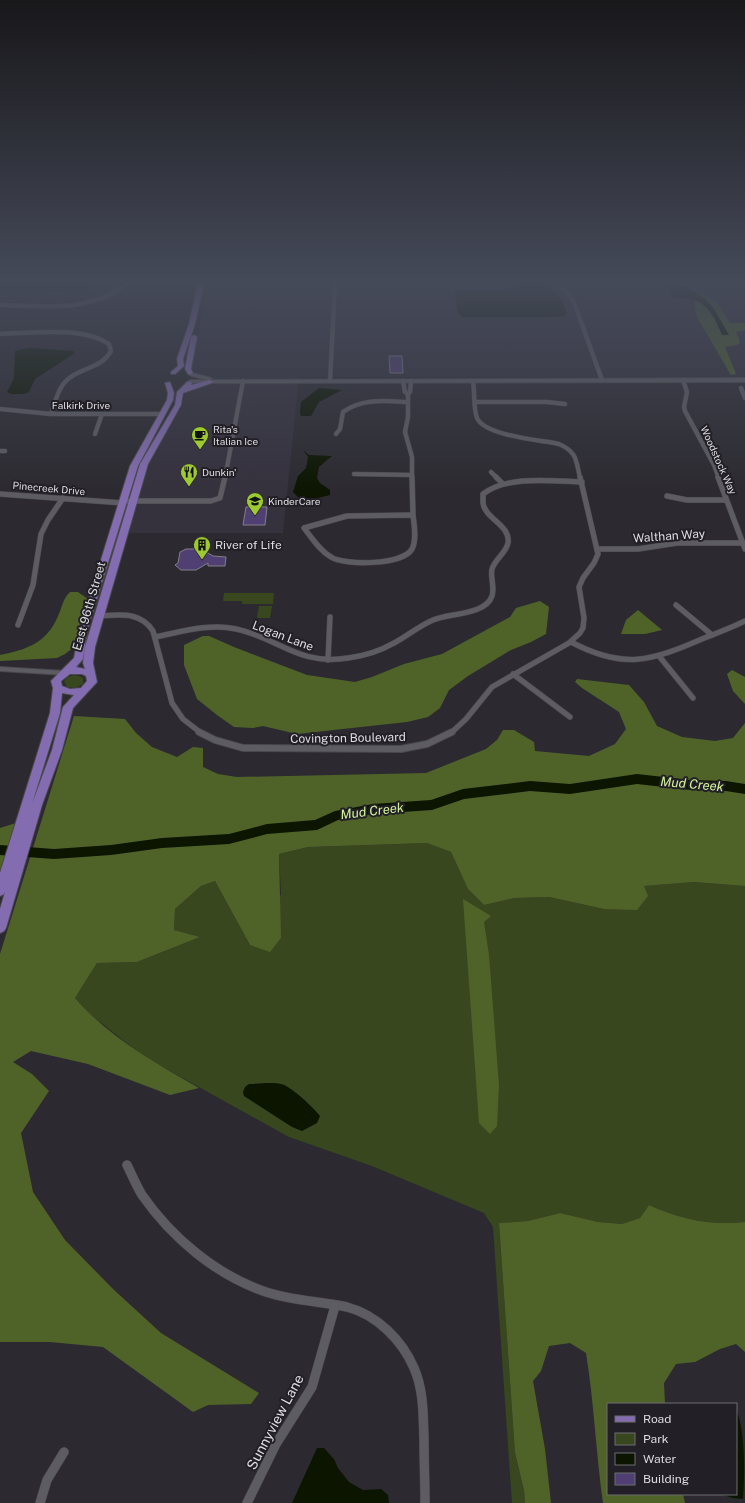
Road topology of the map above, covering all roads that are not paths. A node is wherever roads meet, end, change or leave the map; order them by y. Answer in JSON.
{"nodes":[{"id":1,"x":110,"y":353,"type":"edge"},
{"id":2,"x":182,"y":353,"type":"edge"},
{"id":3,"x":191,"y":353,"type":"edge"},
{"id":4,"x":331,"y":353,"type":"edge"},
{"id":5,"x":592,"y":353,"type":"edge"},
{"id":6,"x":173,"y":373,"type":"junction"},
{"id":7,"x":192,"y":374,"type":"junction"},
{"id":8,"x":602,"y":380,"type":"junction"},
{"id":9,"x":683,"y":380,"type":"junction"},
{"id":10,"x":745,"y":380,"type":"edge"},
{"id":11,"x":243,"y":381,"type":"junction"},
{"id":12,"x":330,"y":381,"type":"junction"},
{"id":13,"x":403,"y":381,"type":"junction"},
{"id":14,"x":411,"y":381,"type":"junction"},
{"id":15,"x":473,"y":381,"type":"junction"},
{"id":16,"x":210,"y":382,"type":"junction"},
{"id":17,"x":168,"y":383,"type":"junction"},
{"id":18,"x":190,"y":383,"type":"junction"},
{"id":19,"x":741,"y":388,"type":"dead end"},
{"id":20,"x":182,"y":390,"type":"junction"},
{"id":21,"x":408,"y":394,"type":"junction"},
{"id":22,"x":745,"y":398,"type":"edge"},
{"id":23,"x":408,"y":402,"type":"junction"},
{"id":24,"x":476,"y":402,"type":"junction"},
{"id":25,"x":565,"y":404,"type":"dead end"},
{"id":26,"x":0,"y":409,"type":"edge"},
{"id":27,"x":51,"y":414,"type":"junction"},
{"id":28,"x":102,"y":414,"type":"junction"},
{"id":29,"x":162,"y":414,"type":"junction"},
{"id":30,"x":95,"y":434,"type":"dead end"},
{"id":31,"x":336,"y":434,"type":"dead end"},
{"id":32,"x":491,"y":472,"type":"dead end"},
{"id":33,"x":354,"y":474,"type":"dead end"},
{"id":34,"x":412,"y":475,"type":"junction"},
{"id":35,"x":582,"y":482,"type":"junction"},
{"id":36,"x":502,"y":483,"type":"junction"},
{"id":37,"x":0,"y":494,"type":"edge"},
{"id":38,"x":667,"y":496,"type":"dead end"},
{"id":39,"x":63,"y":498,"type":"junction"},
{"id":40,"x":726,"y":500,"type":"junction"},
{"id":41,"x":124,"y":501,"type":"junction"},
{"id":42,"x":133,"y":501,"type":"junction"},
{"id":43,"x":414,"y":515,"type":"junction"},
{"id":44,"x":743,"y":543,"type":"junction"},
{"id":45,"x":597,"y":549,"type":"junction"},
{"id":46,"x":745,"y":549,"type":"edge"},
{"id":47,"x":97,"y":584,"type":"junction"},
{"id":48,"x":676,"y":605,"type":"dead end"},
{"id":49,"x":100,"y":612,"type":"junction"},
{"id":50,"x":330,"y":617,"type":"dead end"},
{"id":51,"x":744,"y":622,"type":"edge"},
{"id":52,"x":18,"y":625,"type":"dead end"},
{"id":53,"x":712,"y":635,"type":"junction"},
{"id":54,"x":155,"y":638,"type":"junction"},
{"id":55,"x":571,"y":642,"type":"junction"},
{"id":56,"x":659,"y":656,"type":"junction"},
{"id":57,"x":328,"y":660,"type":"junction"},
{"id":58,"x":0,"y":669,"type":"edge"},
{"id":59,"x":28,"y":672,"type":"junction"},
{"id":60,"x":66,"y":672,"type":"junction"},
{"id":61,"x":514,"y":674,"type":"junction"},
{"id":62,"x":91,"y":675,"type":"junction"},
{"id":63,"x":57,"y":686,"type":"junction"},
{"id":64,"x":84,"y":691,"type":"junction"},
{"id":65,"x":693,"y":698,"type":"dead end"},
{"id":66,"x":570,"y":717,"type":"dead end"},
{"id":67,"x":24,"y":830,"type":"junction"},
{"id":68,"x":11,"y":873,"type":"junction"},
{"id":69,"x":0,"y":891,"type":"edge"},
{"id":70,"x":0,"y":928,"type":"edge"},
{"id":71,"x":127,"y":1165,"type":"dead end"},
{"id":72,"x":335,"y":1306,"type":"junction"},
{"id":73,"x":64,"y":1452,"type":"dead end"},
{"id":74,"x":40,"y":1503,"type":"edge"},
{"id":75,"x":247,"y":1503,"type":"edge"},
{"id":76,"x":425,"y":1503,"type":"edge"}],
"edges":[{"from":1,"to":27,"type":"street"},
{"from":2,"to":6,"type":"main road"},
{"from":3,"to":7,"type":"main road"},
{"from":4,"to":12,"type":"street"},
{"from":5,"to":8,"type":"street"},
{"from":6,"to":7,"type":"main road"},
{"from":6,"to":17,"type":"main road"},
{"from":7,"to":11,"type":"street"},
{"from":7,"to":18,"type":"main road"},
{"from":8,"to":9,"type":"street"},
{"from":8,"to":15,"type":"street"},
{"from":9,"to":10,"type":"street"},
{"from":9,"to":40,"type":"street","name":"Woodstock Way"},
{"from":11,"to":12,"type":"street"},
{"from":11,"to":16,"type":"street"},
{"from":11,"to":42,"type":"street","name":"Pinecreek Drive"},
{"from":12,"to":13,"type":"street"},
{"from":13,"to":14,"type":"street"},
{"from":13,"to":21,"type":"street"},
{"from":14,"to":15,"type":"street"},
{"from":14,"to":21,"type":"street"},
{"from":15,"to":24,"type":"street","name":"Covington Boulevard"},
{"from":16,"to":18,"type":"street"},
{"from":16,"to":20,"type":"main road"},
{"from":17,"to":18,"type":"main road"},
{"from":17,"to":29,"type":"main road","name":"East 96th Street"},
{"from":18,"to":20,"type":"main road","name":"East 96th Street"},
{"from":19,"to":22,"type":"street"},
{"from":20,"to":42,"type":"main road","name":"East 96th Street"},
{"from":21,"to":23,"type":"street"},
{"from":23,"to":31,"type":"street"},
{"from":23,"to":34,"type":"street"},
{"from":24,"to":25,"type":"street"},
{"from":24,"to":35,"type":"street","name":"Covington Boulevard"},
{"from":26,"to":27,"type":"street","name":"Falkirk Drive"},
{"from":27,"to":28,"type":"street","name":"Falkirk Drive"},
{"from":28,"to":29,"type":"street","name":"Falkirk Drive"},
{"from":28,"to":30,"type":"street"},
{"from":29,"to":41,"type":"main road","name":"East 96th Street"},
{"from":32,"to":36,"type":"street"},
{"from":33,"to":34,"type":"street"},
{"from":34,"to":43,"type":"street"},
{"from":35,"to":36,"type":"street","name":"Logan Lane"},
{"from":35,"to":45,"type":"street","name":"Covington Boulevard"},
{"from":36,"to":57,"type":"street","name":"Logan Lane"},
{"from":37,"to":39,"type":"street","name":"Pinecreek Drive"},
{"from":38,"to":40,"type":"street"},
{"from":39,"to":41,"type":"street","name":"Pinecreek Drive"},
{"from":39,"to":52,"type":"street"},
{"from":40,"to":44,"type":"street","name":"Woodstock Way"},
{"from":41,"to":42,"type":"street","name":"Pinecreek Drive"},
{"from":41,"to":47,"type":"main road","name":"East 96th Street"},
{"from":42,"to":49,"type":"main road","name":"East 96th Street"},
{"from":43,"to":43,"type":"street"},
{"from":44,"to":45,"type":"street","name":"Walthan Way"},
{"from":44,"to":46,"type":"street","name":"Woodstock Way"},
{"from":45,"to":55,"type":"street","name":"Covington Boulevard"},
{"from":47,"to":49,"type":"main road"},
{"from":47,"to":60,"type":"main road","name":"East 96th Street"},
{"from":48,"to":53,"type":"street"},
{"from":49,"to":54,"type":"street","name":"Covington Boulevard"},
{"from":49,"to":62,"type":"main road","name":"East 96th Street"},
{"from":50,"to":57,"type":"street"},
{"from":51,"to":53,"type":"street"},
{"from":53,"to":56,"type":"street"},
{"from":54,"to":57,"type":"street","name":"Logan Lane"},
{"from":54,"to":61,"type":"street","name":"Covington Boulevard"},
{"from":55,"to":56,"type":"street"},
{"from":55,"to":61,"type":"street","name":"Covington Boulevard"},
{"from":56,"to":65,"type":"street"},
{"from":58,"to":59,"type":"street"},
{"from":59,"to":60,"type":"street"},
{"from":59,"to":63,"type":"street"},
{"from":60,"to":62,"type":"main road"},
{"from":60,"to":63,"type":"main road","name":"East 96th Street"},
{"from":61,"to":66,"type":"street"},
{"from":62,"to":64,"type":"main road"},
{"from":63,"to":64,"type":"main road"},
{"from":63,"to":67,"type":"main road"},
{"from":64,"to":67,"type":"main road"},
{"from":67,"to":68,"type":"main road"},
{"from":68,"to":69,"type":"main road"},
{"from":68,"to":70,"type":"main road"},
{"from":71,"to":72,"type":"street"},
{"from":72,"to":75,"type":"street","name":"Sunnyview Lane"},
{"from":72,"to":76,"type":"street"},
{"from":73,"to":74,"type":"street"}]}
